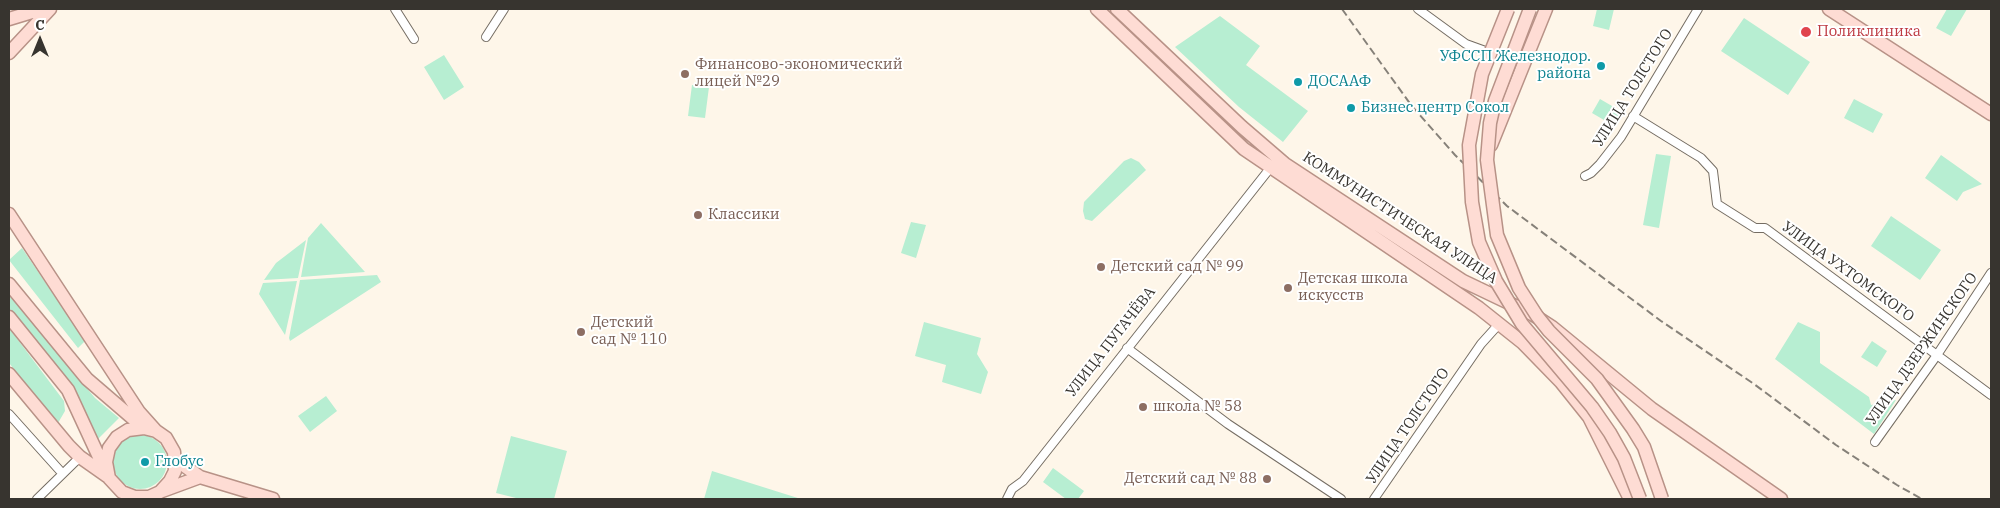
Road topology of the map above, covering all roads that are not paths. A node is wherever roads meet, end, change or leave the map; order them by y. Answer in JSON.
{"nodes":[{"id":1,"x":42,"y":9,"type":"edge"},
{"id":2,"x":50,"y":9,"type":"edge"},
{"id":3,"x":395,"y":9,"type":"edge"},
{"id":4,"x":504,"y":9,"type":"edge"},
{"id":5,"x":1097,"y":9,"type":"edge"},
{"id":6,"x":1117,"y":9,"type":"edge"},
{"id":7,"x":1418,"y":9,"type":"edge"},
{"id":8,"x":1508,"y":9,"type":"edge"},
{"id":9,"x":1530,"y":9,"type":"edge"},
{"id":10,"x":1534,"y":9,"type":"edge"},
{"id":11,"x":1546,"y":9,"type":"edge"},
{"id":12,"x":1698,"y":9,"type":"edge"},
{"id":13,"x":1829,"y":9,"type":"edge"},
{"id":14,"x":9,"y":19,"type":"edge"},
{"id":15,"x":486,"y":38,"type":"dead end"},
{"id":16,"x":414,"y":39,"type":"dead end"},
{"id":17,"x":9,"y":53,"type":"edge"},
{"id":18,"x":1991,"y":114,"type":"edge"},
{"id":19,"x":1633,"y":116,"type":"junction"},
{"id":20,"x":1487,"y":160,"type":"junction"},
{"id":21,"x":1274,"y":163,"type":"junction"},
{"id":22,"x":1584,"y":176,"type":"dead end"},
{"id":23,"x":9,"y":214,"type":"edge"},
{"id":24,"x":13,"y":223,"type":"edge"},
{"id":25,"x":1991,"y":273,"type":"edge"},
{"id":26,"x":9,"y":284,"type":"edge"},
{"id":27,"x":1475,"y":289,"type":"junction"},
{"id":28,"x":9,"y":317,"type":"edge"},
{"id":29,"x":1525,"y":321,"type":"junction"},
{"id":30,"x":1499,"y":324,"type":"junction"},
{"id":31,"x":1510,"y":333,"type":"junction"},
{"id":32,"x":1576,"y":347,"type":"junction"},
{"id":33,"x":1127,"y":348,"type":"junction"},
{"id":34,"x":1937,"y":355,"type":"junction"},
{"id":35,"x":9,"y":374,"type":"edge"},
{"id":36,"x":1991,"y":395,"type":"edge"},
{"id":37,"x":9,"y":414,"type":"edge"},
{"id":38,"x":150,"y":430,"type":"junction"},
{"id":39,"x":1875,"y":442,"type":"dead end"},
{"id":40,"x":80,"y":457,"type":"junction"},
{"id":41,"x":176,"y":460,"type":"junction"},
{"id":42,"x":62,"y":474,"type":"junction"},
{"id":43,"x":200,"y":477,"type":"junction"},
{"id":44,"x":109,"y":478,"type":"junction"},
{"id":45,"x":122,"y":496,"type":"edge"},
{"id":46,"x":153,"y":496,"type":"edge"},
{"id":47,"x":37,"y":499,"type":"edge"},
{"id":48,"x":273,"y":499,"type":"edge"},
{"id":49,"x":1007,"y":499,"type":"edge"},
{"id":50,"x":1341,"y":499,"type":"edge"},
{"id":51,"x":1374,"y":499,"type":"edge"},
{"id":52,"x":1630,"y":499,"type":"edge"},
{"id":53,"x":1640,"y":499,"type":"edge"},
{"id":54,"x":1662,"y":499,"type":"edge"},
{"id":55,"x":1781,"y":499,"type":"edge"}],
"edges":[{"from":1,"to":14,"type":"main road"},
{"from":2,"to":17,"type":"main road"},
{"from":3,"to":16,"type":"street"},
{"from":4,"to":15,"type":"street"},
{"from":5,"to":21,"type":"main road","name":"КОММУНИСТИЧЕСКАЯ УЛИЦА"},
{"from":6,"to":21,"type":"main road","name":"КОММУНИСТИЧЕСКАЯ УЛИЦА"},
{"from":7,"to":10,"type":"street"},
{"from":8,"to":53,"type":"main road","bridge":true},
{"from":9,"to":20,"type":"main road","bridge":true},
{"from":11,"to":20,"type":"main road","bridge":true},
{"from":12,"to":19,"type":"street","name":"УЛИЦА ТОЛСТОГО"},
{"from":13,"to":18,"type":"main road"},
{"from":19,"to":22,"type":"street","name":"УЛИЦА ТОЛСТОГО"},
{"from":19,"to":34,"type":"street","name":"УЛИЦА УХТОМСКОГО"},
{"from":20,"to":54,"type":"main road","bridge":true},
{"from":21,"to":27,"type":"main road","name":"КОММУНИСТИЧЕСКАЯ УЛИЦА"},
{"from":21,"to":30,"type":"main road","name":"КОММУНИСТИЧЕСКАЯ УЛИЦА"},
{"from":21,"to":33,"type":"street","name":"УЛИЦА ПУГАЧЁВА"},
{"from":23,"to":24,"type":"main road"},
{"from":24,"to":38,"type":"main road"},
{"from":25,"to":34,"type":"street","name":"УЛИЦА ДЗЕРЖИНСКОГО"},
{"from":26,"to":38,"type":"main road"},
{"from":27,"to":29,"type":"main road"},
{"from":27,"to":32,"type":"main road","name":"КОММУНИСТИЧЕСКАЯ УЛИЦА"},
{"from":28,"to":44,"type":"main road"},
{"from":29,"to":31,"type":"main road"},
{"from":29,"to":32,"type":"main road"},
{"from":30,"to":31,"type":"main road","name":"КОММУНИСТИЧЕСКАЯ УЛИЦА"},
{"from":30,"to":51,"type":"street","name":"УЛИЦА ТОЛСТОГО"},
{"from":31,"to":52,"type":"main road","name":"КОММУНИСТИЧЕСКАЯ УЛИЦА"},
{"from":32,"to":55,"type":"main road","name":"КОММУНИСТИЧЕСКАЯ УЛИЦА"},
{"from":33,"to":49,"type":"street","name":"УЛИЦА ПУГАЧЁВА"},
{"from":33,"to":50,"type":"street"},
{"from":34,"to":36,"type":"street","name":"УЛИЦА УХТОМСКОГО"},
{"from":34,"to":39,"type":"street","name":"УЛИЦА ДЗЕРЖИНСКОГО"},
{"from":35,"to":40,"type":"main road"},
{"from":37,"to":42,"type":"street"},
{"from":38,"to":41,"type":"main road"},
{"from":38,"to":44,"type":"main road"},
{"from":40,"to":42,"type":"street"},
{"from":40,"to":44,"type":"main road"},
{"from":41,"to":43,"type":"main road"},
{"from":41,"to":46,"type":"main road"},
{"from":42,"to":47,"type":"street"},
{"from":43,"to":46,"type":"main road"},
{"from":43,"to":48,"type":"main road"},
{"from":44,"to":45,"type":"main road"},
{"from":45,"to":46,"type":"main road"}]}
